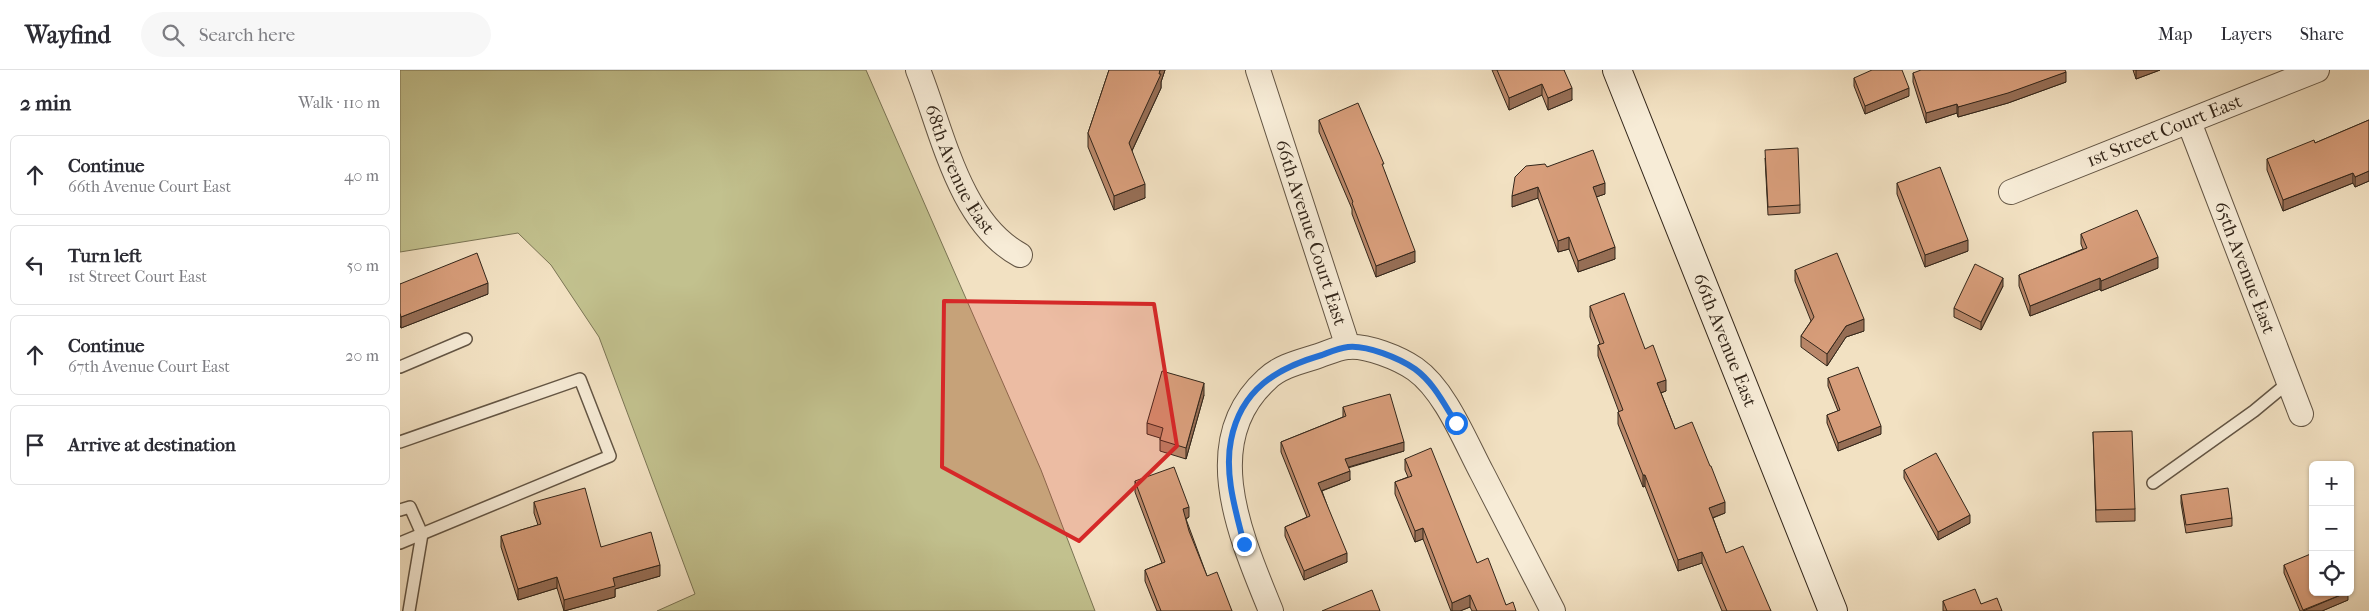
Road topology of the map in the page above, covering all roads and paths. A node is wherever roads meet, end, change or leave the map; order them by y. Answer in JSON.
{"nodes":[{"id":1,"x":918,"y":70,"type":"edge"},
{"id":2,"x":1258,"y":70,"type":"edge"},
{"id":3,"x":1617,"y":70,"type":"edge"},
{"id":4,"x":2317,"y":70,"type":"edge"},
{"id":5,"x":2190,"y":122,"type":"junction"},
{"id":6,"x":2011,"y":192,"type":"dead end"},
{"id":7,"x":1020,"y":255,"type":"dead end"},
{"id":8,"x":466,"y":339,"type":"dead end"},
{"id":9,"x":1348,"y":347,"type":"junction"},
{"id":10,"x":400,"y":367,"type":"edge"},
{"id":11,"x":2289,"y":382,"type":"junction"},
{"id":12,"x":2301,"y":414,"type":"dead end"},
{"id":13,"x":400,"y":442,"type":"edge"},
{"id":14,"x":2152,"y":483,"type":"dead end"},
{"id":15,"x":400,"y":510,"type":"edge"},
{"id":16,"x":422,"y":534,"type":"junction"},
{"id":17,"x":400,"y":543,"type":"edge"},
{"id":18,"x":409,"y":611,"type":"edge"},
{"id":19,"x":1271,"y":611,"type":"edge"},
{"id":20,"x":1553,"y":611,"type":"edge"},
{"id":21,"x":1833,"y":611,"type":"edge"}],
"edges":[{"from":1,"to":7,"type":"street","name":"68th Avenue East"},
{"from":2,"to":9,"type":"street","name":"66th Avenue Court East"},
{"from":3,"to":21,"type":"street","name":"66th Avenue East"},
{"from":4,"to":5,"type":"street","name":"1st Street Court East"},
{"from":5,"to":6,"type":"street","name":"1st Street Court East"},
{"from":5,"to":11,"type":"street","name":"65th Avenue East"},
{"from":8,"to":10,"type":"lane"},
{"from":9,"to":19,"type":"street"},
{"from":9,"to":20,"type":"street","name":"66th Avenue Court East"},
{"from":11,"to":12,"type":"street","name":"65th Avenue East"},
{"from":11,"to":14,"type":"lane"},
{"from":13,"to":16,"type":"lane"},
{"from":15,"to":16,"type":"lane"},
{"from":16,"to":17,"type":"lane"},
{"from":16,"to":18,"type":"lane"}]}
